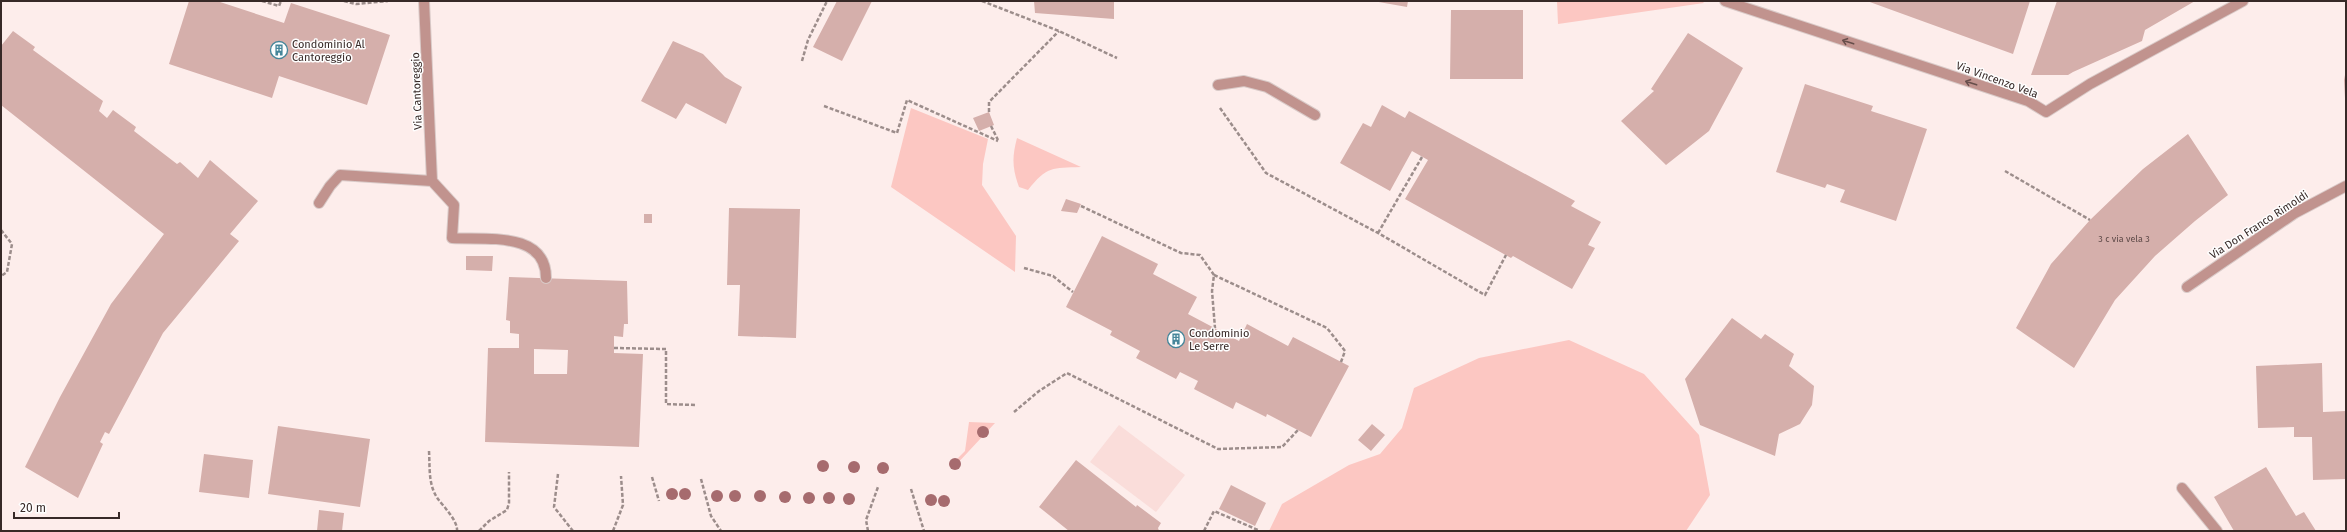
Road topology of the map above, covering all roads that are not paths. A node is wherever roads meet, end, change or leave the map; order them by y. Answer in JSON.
{"nodes":[{"id":1,"x":424,"y":1,"type":"edge"},
{"id":2,"x":1726,"y":1,"type":"edge"},
{"id":3,"x":2243,"y":1,"type":"edge"},
{"id":4,"x":1218,"y":85,"type":"dead end"},
{"id":5,"x":1315,"y":115,"type":"dead end"},
{"id":6,"x":432,"y":181,"type":"junction"},
{"id":7,"x":2346,"y":186,"type":"edge"},
{"id":8,"x":319,"y":203,"type":"dead end"},
{"id":9,"x":546,"y":278,"type":"dead end"},
{"id":10,"x":2187,"y":287,"type":"dead end"},
{"id":11,"x":2182,"y":488,"type":"dead end"},
{"id":12,"x":2217,"y":531,"type":"edge"}],
"edges":[{"from":1,"to":6,"type":"street","name":"Via Cantoreggio"},
{"from":3,"to":2,"type":"street","name":"Via Vincenzo Vela","one_way":true},
{"from":4,"to":5,"type":"street"},
{"from":6,"to":8,"type":"street"},
{"from":6,"to":9,"type":"street"},
{"from":7,"to":10,"type":"street","name":"Via Don Franco Rimoldi"},
{"from":11,"to":12,"type":"street"}]}
